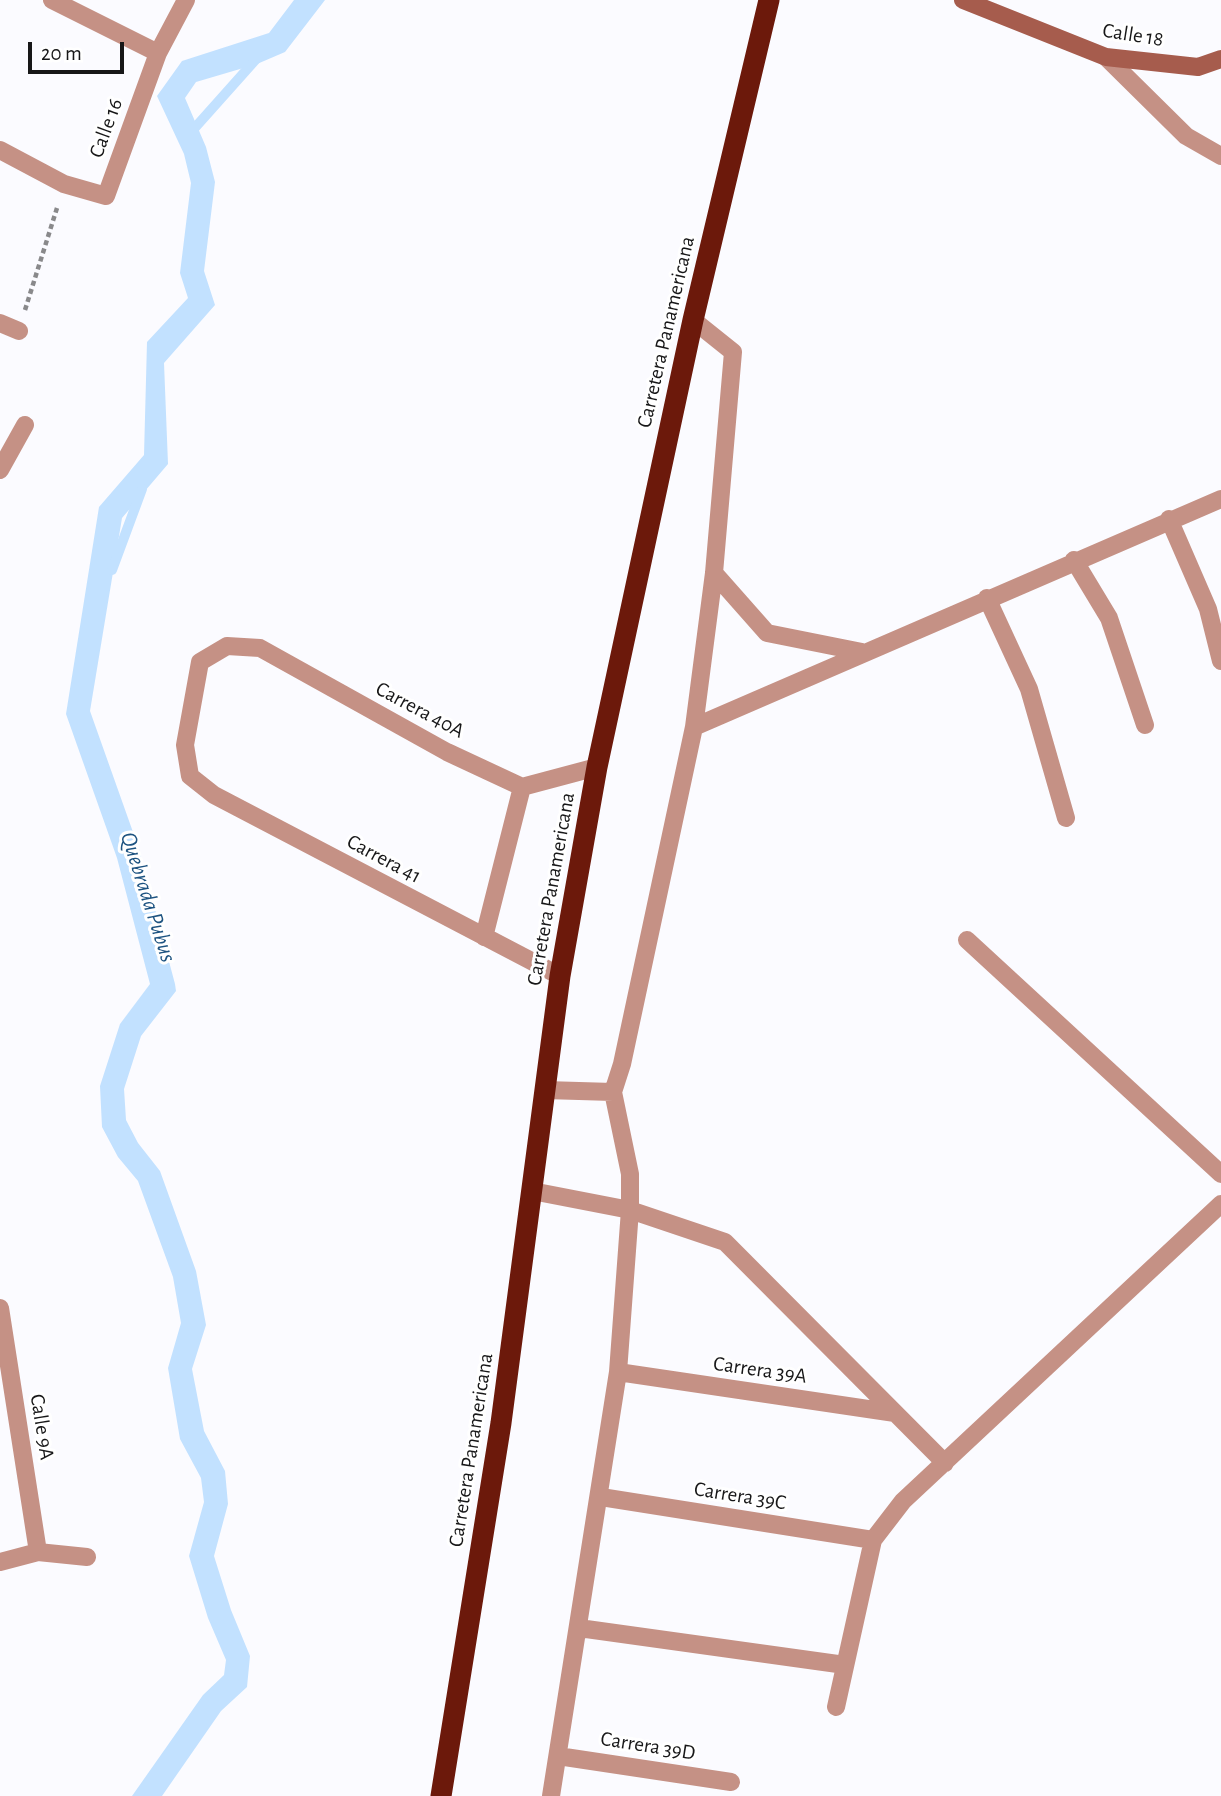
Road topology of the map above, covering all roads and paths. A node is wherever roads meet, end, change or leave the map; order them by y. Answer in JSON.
{"nodes":[{"id":1,"x":52,"y":0,"type":"edge"},
{"id":2,"x":186,"y":0,"type":"edge"},
{"id":3,"x":769,"y":0,"type":"edge"},
{"id":4,"x":963,"y":0,"type":"edge"},
{"id":5,"x":158,"y":53,"type":"junction"},
{"id":6,"x":1106,"y":57,"type":"junction"},
{"id":7,"x":1221,"y":59,"type":"edge"},
{"id":8,"x":0,"y":150,"type":"edge"},
{"id":9,"x":1221,"y":156,"type":"edge"},
{"id":10,"x":64,"y":184,"type":"junction"},
{"id":11,"x":693,"y":320,"type":"junction"},
{"id":12,"x":0,"y":323,"type":"edge"},
{"id":13,"x":19,"y":331,"type":"joint"},
{"id":14,"x":25,"y":425,"type":"dead end"},
{"id":15,"x":0,"y":470,"type":"edge"},
{"id":16,"x":1221,"y":499,"type":"edge"},
{"id":17,"x":1170,"y":519,"type":"junction"},
{"id":18,"x":1074,"y":561,"type":"junction"},
{"id":19,"x":714,"y":573,"type":"junction"},
{"id":20,"x":987,"y":598,"type":"junction"},
{"id":21,"x":862,"y":652,"type":"junction"},
{"id":22,"x":1221,"y":662,"type":"edge"},
{"id":23,"x":1145,"y":725,"type":"dead end"},
{"id":24,"x":694,"y":727,"type":"junction"},
{"id":25,"x":597,"y":767,"type":"junction"},
{"id":26,"x":190,"y":776,"type":"joint"},
{"id":27,"x":522,"y":786,"type":"junction"},
{"id":28,"x":1066,"y":818,"type":"dead end"},
{"id":29,"x":484,"y":937,"type":"junction"},
{"id":30,"x":967,"y":940,"type":"dead end"},
{"id":31,"x":561,"y":976,"type":"junction"},
{"id":32,"x":545,"y":1090,"type":"junction"},
{"id":33,"x":613,"y":1091,"type":"junction"},
{"id":34,"x":1221,"y":1174,"type":"edge"},
{"id":35,"x":532,"y":1191,"type":"junction"},
{"id":36,"x":1221,"y":1204,"type":"edge"},
{"id":37,"x":630,"y":1210,"type":"junction"},
{"id":38,"x":0,"y":1308,"type":"edge"},
{"id":39,"x":618,"y":1372,"type":"junction"},
{"id":40,"x":895,"y":1413,"type":"junction"},
{"id":41,"x":945,"y":1463,"type":"junction"},
{"id":42,"x":601,"y":1497,"type":"junction"},
{"id":43,"x":873,"y":1540,"type":"junction"},
{"id":44,"x":38,"y":1552,"type":"junction"},
{"id":45,"x":87,"y":1557,"type":"dead end"},
{"id":46,"x":0,"y":1562,"type":"edge"},
{"id":47,"x":579,"y":1628,"type":"junction"},
{"id":48,"x":845,"y":1665,"type":"junction"},
{"id":49,"x":836,"y":1707,"type":"dead end"},
{"id":50,"x":558,"y":1756,"type":"junction"},
{"id":51,"x":731,"y":1782,"type":"dead end"},
{"id":52,"x":440,"y":1796,"type":"edge"},
{"id":53,"x":551,"y":1796,"type":"edge"}],
"edges":[{"from":1,"to":5,"type":"street"},
{"from":2,"to":5,"type":"street","name":"Calle 16"},
{"from":3,"to":11,"type":"highway","name":"Carretera Panamericana"},
{"from":4,"to":6,"type":"street","name":"Calle 18"},
{"from":5,"to":10,"type":"street","name":"Calle 16"},
{"from":6,"to":7,"type":"street","name":"Calle 18"},
{"from":6,"to":9,"type":"street"},
{"from":8,"to":10,"type":"street"},
{"from":10,"to":13,"type":"path"},
{"from":11,"to":19,"type":"street"},
{"from":11,"to":25,"type":"highway","name":"Carretera Panamericana"},
{"from":12,"to":13,"type":"street"},
{"from":14,"to":15,"type":"street"},
{"from":16,"to":17,"type":"street"},
{"from":17,"to":18,"type":"street"},
{"from":17,"to":22,"type":"street"},
{"from":18,"to":20,"type":"street"},
{"from":18,"to":23,"type":"street"},
{"from":19,"to":21,"type":"street"},
{"from":19,"to":24,"type":"street"},
{"from":20,"to":21,"type":"street"},
{"from":20,"to":28,"type":"street"},
{"from":21,"to":24,"type":"street"},
{"from":24,"to":33,"type":"street"},
{"from":25,"to":27,"type":"street"},
{"from":25,"to":31,"type":"highway","name":"Carretera Panamericana"},
{"from":26,"to":27,"type":"street","name":"Carrera 40A"},
{"from":26,"to":29,"type":"street","name":"Carrera 41"},
{"from":27,"to":29,"type":"street"},
{"from":29,"to":31,"type":"street","name":"Carrera 41"},
{"from":30,"to":34,"type":"street"},
{"from":31,"to":32,"type":"highway","name":"Carretera Panamericana"},
{"from":32,"to":33,"type":"street"},
{"from":32,"to":35,"type":"highway","name":"Carretera Panamericana"},
{"from":33,"to":37,"type":"street"},
{"from":35,"to":37,"type":"street"},
{"from":35,"to":52,"type":"highway","name":"Carretera Panamericana"},
{"from":36,"to":41,"type":"street"},
{"from":37,"to":39,"type":"street"},
{"from":37,"to":40,"type":"street"},
{"from":38,"to":44,"type":"street","name":"Calle 9A"},
{"from":39,"to":40,"type":"street","name":"Carrera 39A"},
{"from":39,"to":42,"type":"street"},
{"from":40,"to":41,"type":"street"},
{"from":41,"to":43,"type":"street"},
{"from":42,"to":43,"type":"street","name":"Carrera 39C"},
{"from":42,"to":47,"type":"street"},
{"from":43,"to":48,"type":"street"},
{"from":44,"to":45,"type":"street"},
{"from":44,"to":46,"type":"street"},
{"from":47,"to":48,"type":"street"},
{"from":47,"to":50,"type":"street"},
{"from":48,"to":49,"type":"street"},
{"from":50,"to":51,"type":"street","name":"Carrera 39D"},
{"from":50,"to":53,"type":"street"}]}
